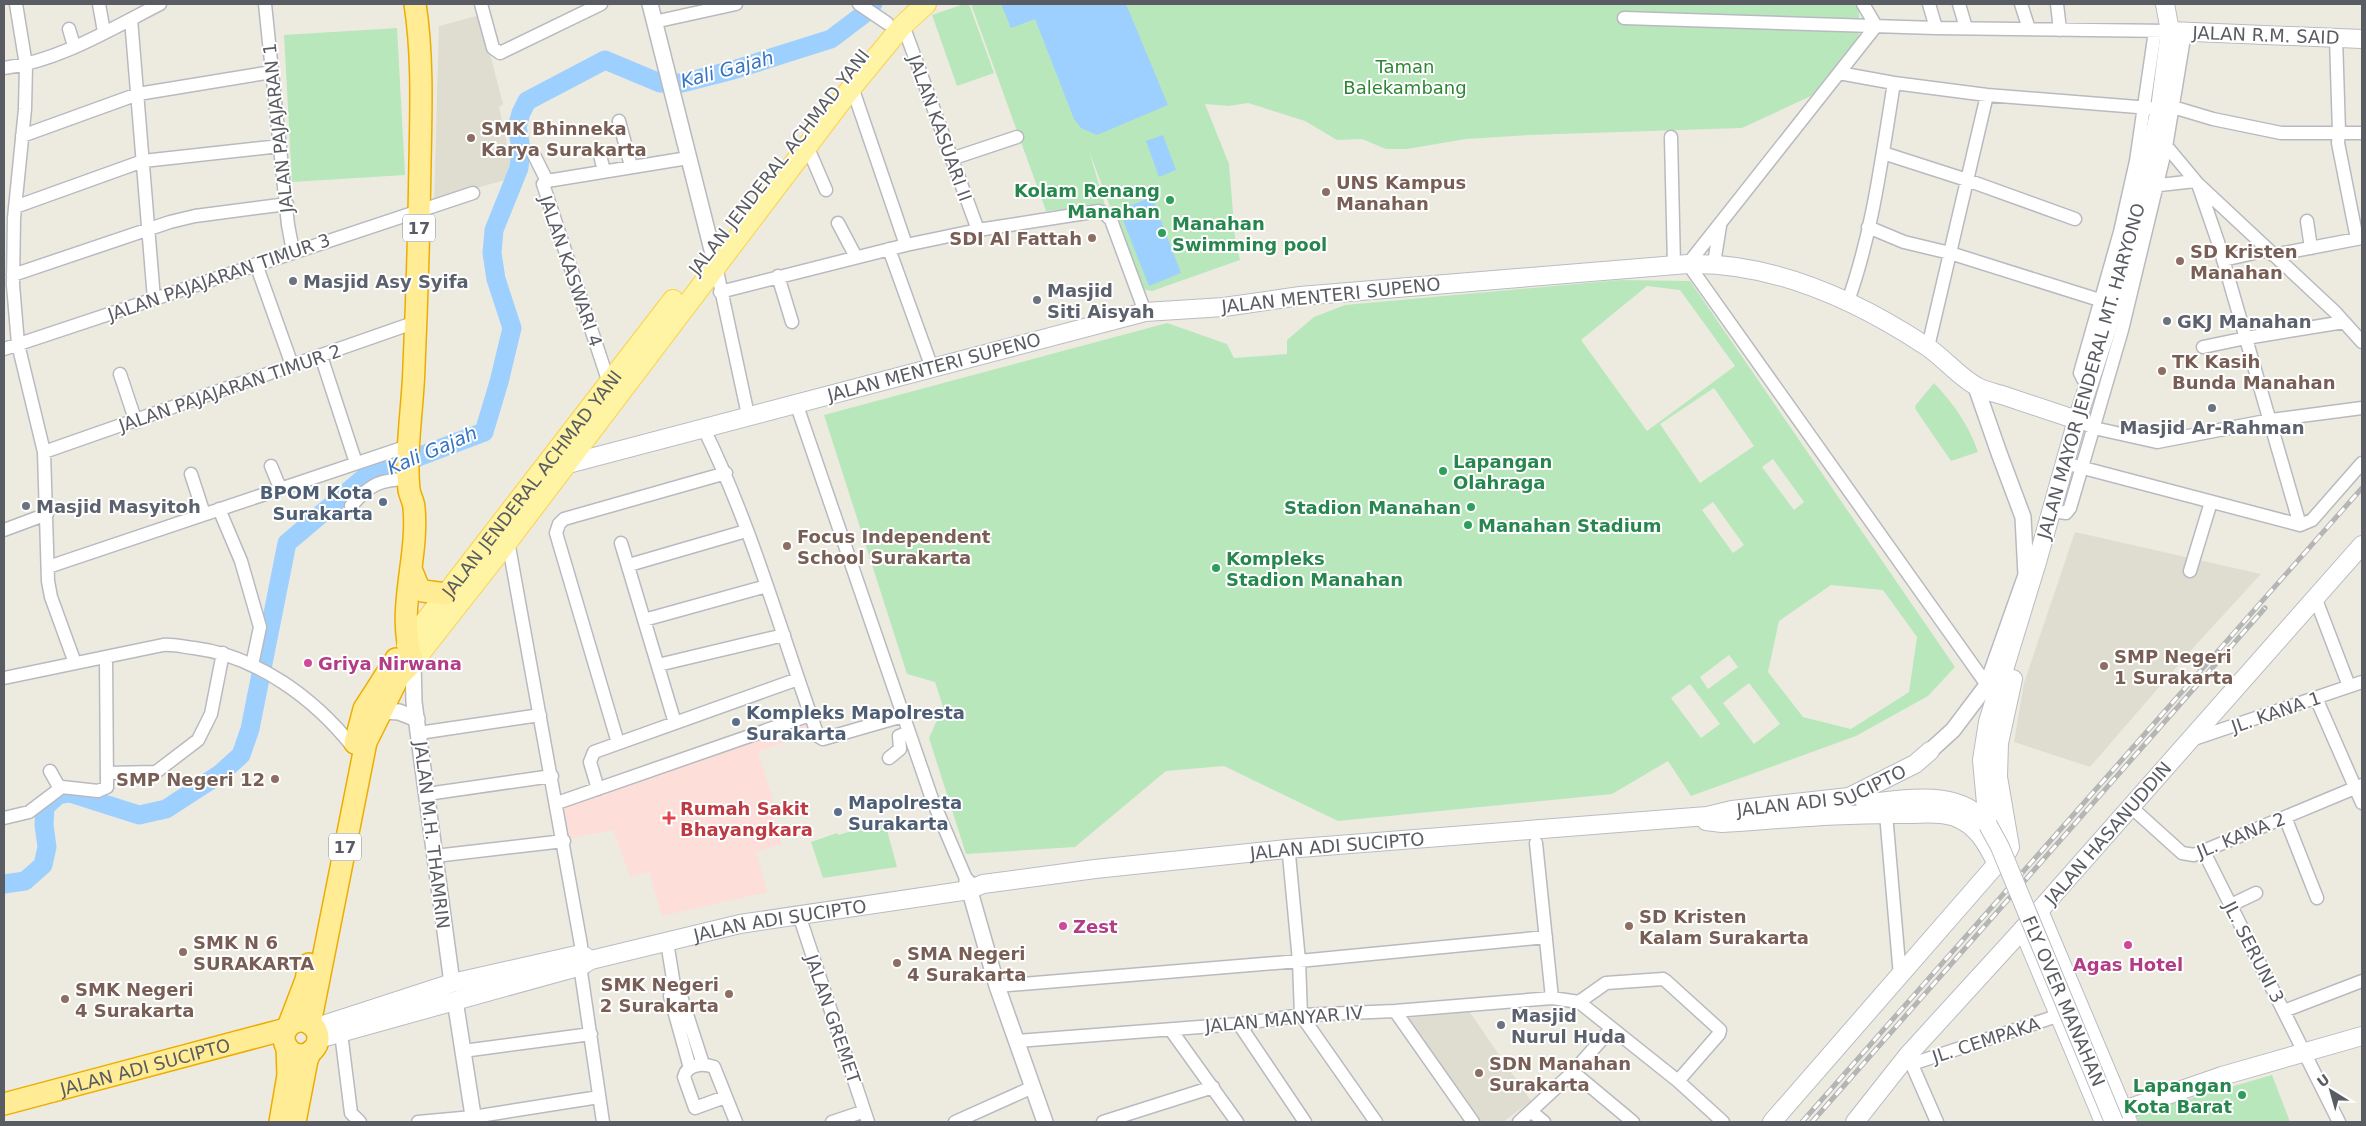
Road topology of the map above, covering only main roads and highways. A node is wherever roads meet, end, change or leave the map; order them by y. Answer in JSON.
{"nodes":[{"id":1,"x":415,"y":4,"type":"edge"},
{"id":2,"x":905,"y":4,"type":"edge"},
{"id":3,"x":926,"y":4,"type":"edge"},
{"id":4,"x":2165,"y":4,"type":"edge"},
{"id":5,"x":890,"y":22,"type":"junction"},
{"id":6,"x":2170,"y":31,"type":"junction"},
{"id":7,"x":2362,"y":39,"type":"edge"},
{"id":8,"x":714,"y":258,"type":"junction"},
{"id":9,"x":2077,"y":420,"type":"junction"},
{"id":10,"x":556,"y":464,"type":"junction"},
{"id":11,"x":409,"y":481,"type":"junction"},
{"id":12,"x":2362,"y":545,"type":"edge"},
{"id":13,"x":2037,"y":562,"type":"junction"},
{"id":14,"x":412,"y":569,"type":"junction"},
{"id":15,"x":446,"y":594,"type":"junction"},
{"id":16,"x":405,"y":666,"type":"junction"},
{"id":17,"x":1988,"y":722,"type":"joint"},
{"id":18,"x":1930,"y":751,"type":"road end"},
{"id":19,"x":1710,"y":818,"type":"junction"},
{"id":20,"x":1988,"y":825,"type":"junction"},
{"id":21,"x":2003,"y":858,"type":"junction"},
{"id":22,"x":968,"y":885,"type":"junction"},
{"id":23,"x":2039,"y":911,"type":"junction"},
{"id":24,"x":2023,"y":929,"type":"junction"},
{"id":25,"x":454,"y":992,"type":"junction"},
{"id":26,"x":313,"y":1036,"type":"junction"},
{"id":27,"x":2362,"y":1036,"type":"edge"},
{"id":28,"x":287,"y":1037,"type":"junction"},
{"id":29,"x":82,"y":1091,"type":"junction"},
{"id":30,"x":4,"y":1104,"type":"edge"},
{"id":31,"x":4,"y":1118,"type":"edge"},
{"id":32,"x":2122,"y":1118,"type":"edge"},
{"id":33,"x":280,"y":1122,"type":"edge"},
{"id":34,"x":295,"y":1122,"type":"edge"},
{"id":35,"x":1772,"y":1122,"type":"edge"},
{"id":36,"x":1855,"y":1122,"type":"edge"},
{"id":37,"x":2104,"y":1122,"type":"edge"}],
"edges":[{"from":1,"to":11,"type":"highway","number":"17"},
{"from":2,"to":5,"type":"main road","name":"JALAN JENDERAL ACHMAD YANI"},
{"from":3,"to":5,"type":"main road","name":"JALAN JENDERAL ACHMAD YANI"},
{"from":4,"to":6,"type":"main road","name":"JALAN MAYOR JENDERAL MT. HARYONO"},
{"from":5,"to":8,"type":"main road","name":"JALAN JENDERAL ACHMAD YANI"},
{"from":5,"to":8,"type":"main road","name":"JALAN JENDERAL ACHMAD YANI"},
{"from":6,"to":7,"type":"main road","name":"JALAN R.M. SAID"},
{"from":6,"to":9,"type":"main road","name":"JALAN MAYOR JENDERAL MT. HARYONO"},
{"from":8,"to":10,"type":"main road","name":"JALAN JENDERAL ACHMAD YANI"},
{"from":8,"to":10,"type":"main road","name":"JALAN JENDERAL ACHMAD YANI"},
{"from":9,"to":10,"type":"main road","name":"JALAN MENTERI SUPENO"},
{"from":9,"to":13,"type":"main road","name":"JALAN MAYOR JENDERAL MT. HARYONO"},
{"from":10,"to":15,"type":"main road","name":"JALAN JENDERAL ACHMAD YANI"},
{"from":10,"to":16,"type":"main road","name":"JALAN JENDERAL ACHMAD YANI"},
{"from":11,"to":14,"type":"highway","number":"17"},
{"from":11,"to":16,"type":"highway","number":"17"},
{"from":12,"to":23,"type":"main road","name":"JALAN HASANUDDIN"},
{"from":13,"to":17,"type":"main road","name":"JALAN MAYOR JENDERAL MT. HARYONO"},
{"from":13,"to":21,"type":"main road"},
{"from":14,"to":15,"type":"highway","number":"17"},
{"from":14,"to":16,"type":"highway","number":"17"},
{"from":15,"to":16,"type":"main road","name":"JALAN JENDERAL ACHMAD YANI"},
{"from":16,"to":26,"type":"highway","name":"JALAN JENDERAL ACHMAD YANI","number":"17"},
{"from":16,"to":28,"type":"highway","name":"JALAN JENDERAL ACHMAD YANI","number":"17"},
{"from":17,"to":20,"type":"main road","name":"FLY OVER MANAHAN"},
{"from":18,"to":19,"type":"main road","name":"JALAN ADI SUCIPTO"},
{"from":19,"to":20,"type":"main road","name":"FLY OVER MANAHAN"},
{"from":19,"to":21,"type":"main road","name":"JALAN ADI SUCIPTO"},
{"from":19,"to":22,"type":"main road","name":"JALAN ADI SUCIPTO"},
{"from":19,"to":22,"type":"main road","name":"JALAN ADI SUCIPTO"},
{"from":20,"to":32,"type":"main road","name":"FLY OVER MANAHAN","bridge":true},
{"from":21,"to":35,"type":"main road"},
{"from":22,"to":25,"type":"main road","name":"JALAN ADI SUCIPTO"},
{"from":23,"to":24,"type":"main road","name":"JALAN HASANUDDIN"},
{"from":23,"to":32,"type":"main road"},
{"from":24,"to":36,"type":"main road","name":"JALAN HASANUDDIN"},
{"from":24,"to":37,"type":"main road"},
{"from":25,"to":26,"type":"main road","name":"JALAN ADI SUCIPTO"},
{"from":25,"to":26,"type":"main road","name":"JALAN ADI SUCIPTO"},
{"from":26,"to":28,"type":"highway","name":"JALAN ADI SUCIPTO"},
{"from":26,"to":28,"type":"highway"},
{"from":26,"to":34,"type":"highway","name":"JALAN JENDERAL ACHMAD YANI","number":"17"},
{"from":27,"to":32,"type":"main road"},
{"from":28,"to":29,"type":"highway","name":"JALAN ADI SUCIPTO"},
{"from":28,"to":33,"type":"highway","name":"JALAN JENDERAL ACHMAD YANI","number":"17"},
{"from":29,"to":30,"type":"highway","name":"JALAN ADI SUCIPTO"},
{"from":29,"to":31,"type":"highway","name":"JALAN ADI SUCIPTO"}]}
